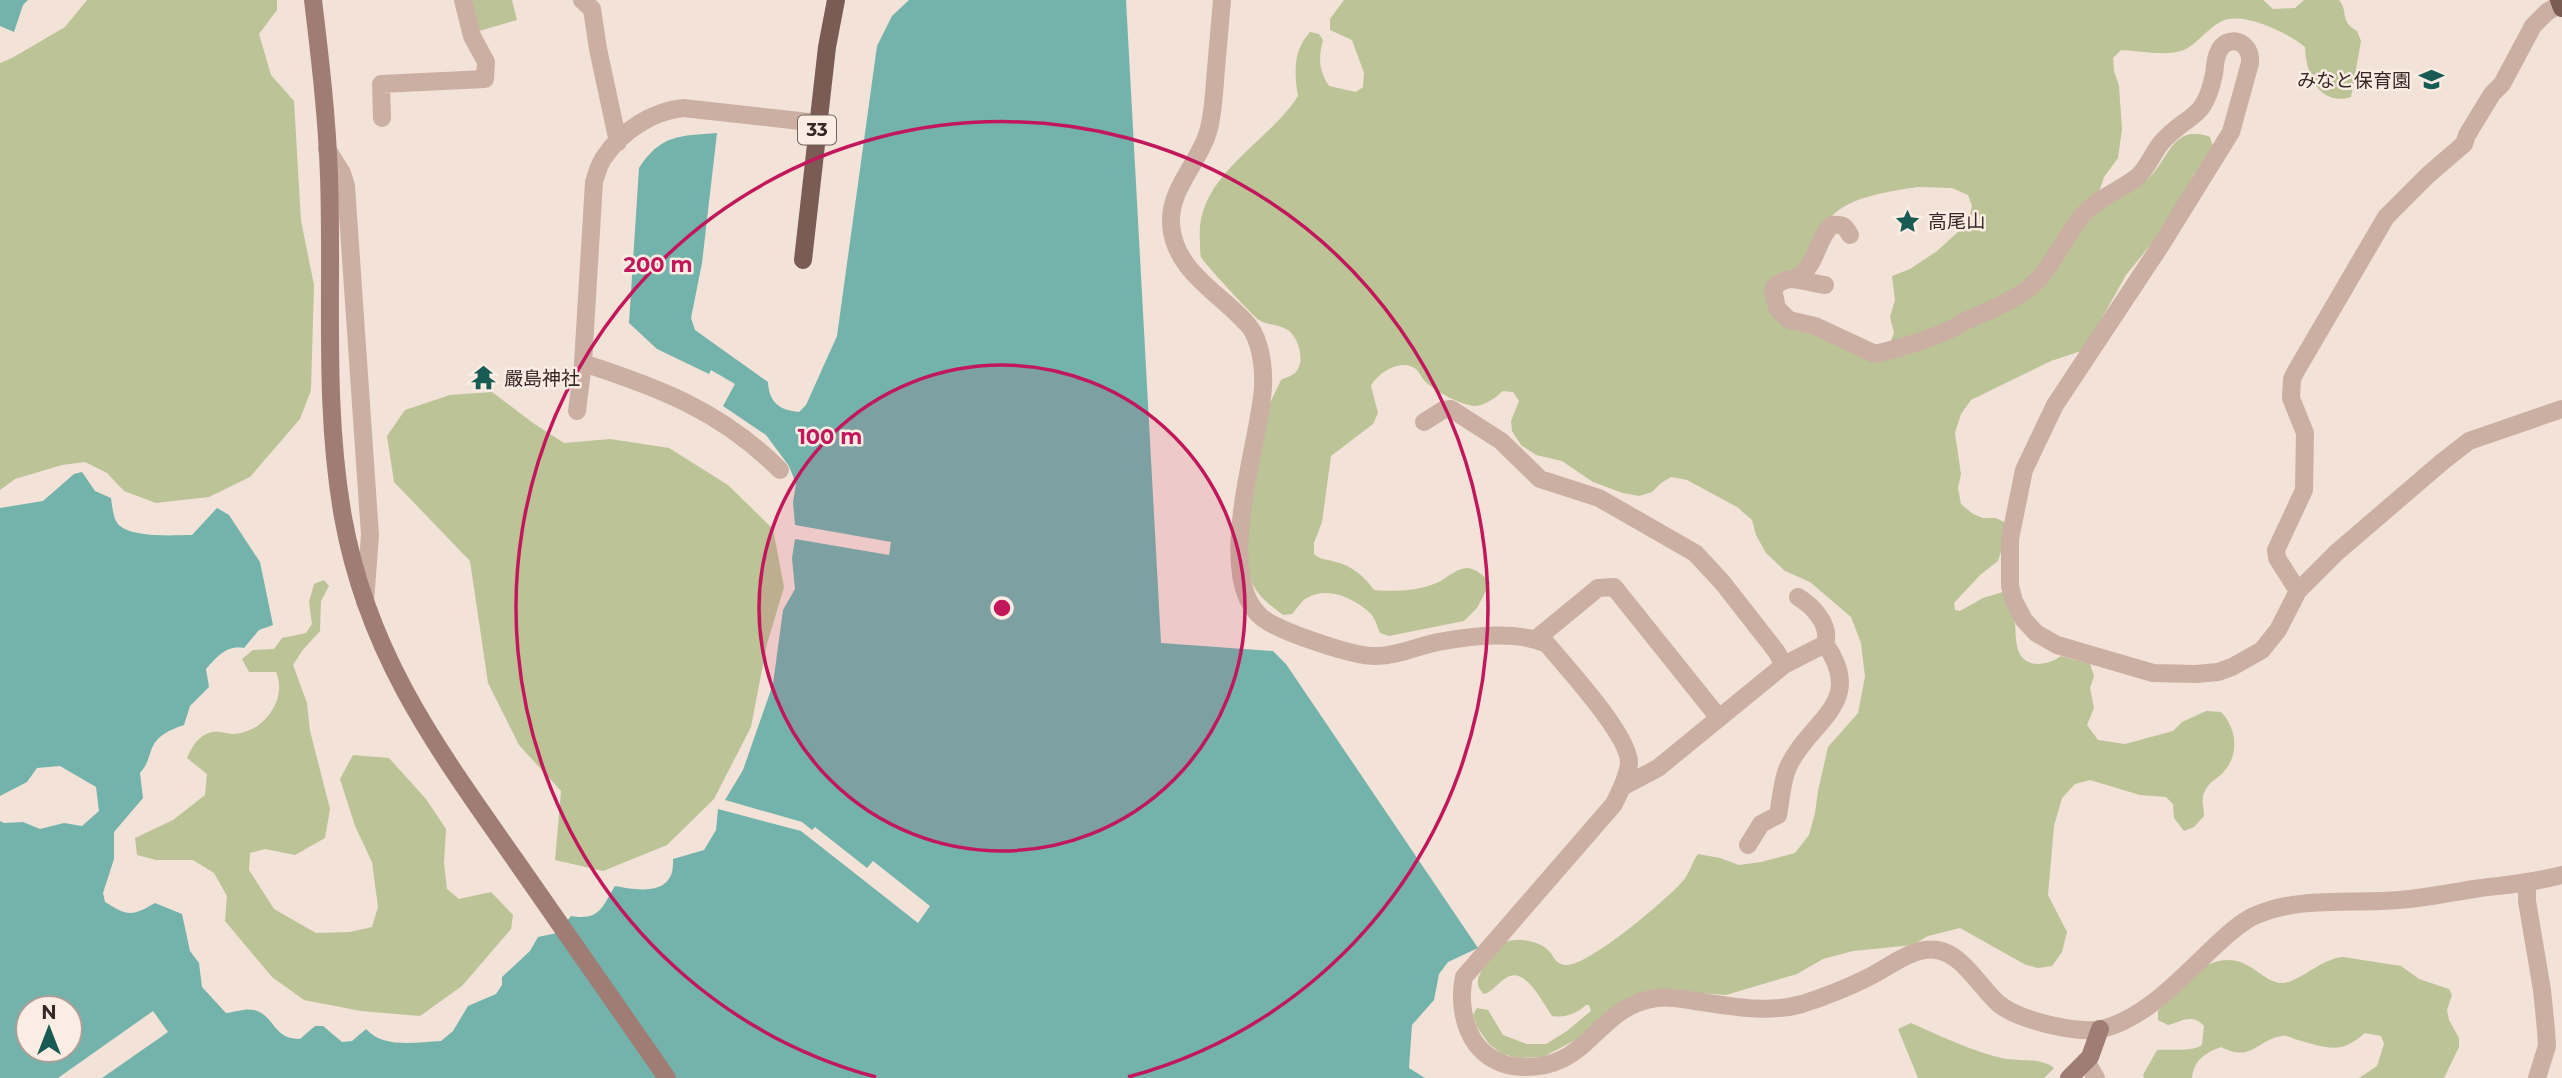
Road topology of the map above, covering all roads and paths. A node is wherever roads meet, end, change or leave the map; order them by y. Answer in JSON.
{"nodes":[{"id":1,"x":313,"y":0,"type":"edge"},
{"id":2,"x":463,"y":0,"type":"edge"},
{"id":3,"x":582,"y":0,"type":"edge"},
{"id":4,"x":836,"y":0,"type":"edge"},
{"id":5,"x":1222,"y":0,"type":"edge"},
{"id":6,"x":2560,"y":4,"type":"edge"},
{"id":7,"x":382,"y":118,"type":"dead end"},
{"id":8,"x":818,"y":123,"type":"junction"},
{"id":9,"x":618,"y":142,"type":"junction"},
{"id":10,"x":327,"y":149,"type":"junction"},
{"id":11,"x":1850,"y":235,"type":"dead end"},
{"id":12,"x":803,"y":260,"type":"dead end"},
{"id":13,"x":1795,"y":278,"type":"junction"},
{"id":14,"x":1825,"y":285,"type":"dead end"},
{"id":15,"x":583,"y":363,"type":"junction"},
{"id":16,"x":2562,"y":409,"type":"edge"},
{"id":17,"x":577,"y":411,"type":"dead end"},
{"id":18,"x":1424,"y":422,"type":"dead end"},
{"id":19,"x":780,"y":470,"type":"dead end"},
{"id":20,"x":2298,"y":591,"type":"junction"},
{"id":21,"x":1798,"y":597,"type":"dead end"},
{"id":22,"x":365,"y":602,"type":"junction"},
{"id":23,"x":1536,"y":639,"type":"junction"},
{"id":24,"x":1825,"y":644,"type":"junction"},
{"id":25,"x":1784,"y":665,"type":"junction"},
{"id":26,"x":1718,"y":718,"type":"junction"},
{"id":27,"x":1622,"y":787,"type":"junction"},
{"id":28,"x":1748,"y":845,"type":"dead end"},
{"id":29,"x":2562,"y":875,"type":"edge"},
{"id":30,"x":2527,"y":882,"type":"junction"},
{"id":31,"x":2100,"y":1029,"type":"junction"},
{"id":32,"x":2086,"y":1061,"type":"junction"},
{"id":33,"x":667,"y":1078,"type":"edge"},
{"id":34,"x":2069,"y":1078,"type":"edge"},
{"id":35,"x":2096,"y":1078,"type":"edge"},
{"id":36,"x":2536,"y":1078,"type":"edge"}],
"edges":[{"from":1,"to":10,"type":"street"},
{"from":2,"to":7,"type":"street"},
{"from":3,"to":9,"type":"street"},
{"from":4,"to":8,"type":"main road","number":"33"},
{"from":5,"to":23,"type":"street"},
{"from":6,"to":20,"type":"street"},
{"from":8,"to":9,"type":"street"},
{"from":8,"to":12,"type":"main road","number":"33"},
{"from":9,"to":15,"type":"street"},
{"from":10,"to":22,"type":"street"},
{"from":10,"to":22,"type":"street"},
{"from":11,"to":13,"type":"street"},
{"from":13,"to":14,"type":"street"},
{"from":13,"to":20,"type":"street"},
{"from":15,"to":17,"type":"street"},
{"from":15,"to":19,"type":"street"},
{"from":16,"to":20,"type":"street"},
{"from":18,"to":25,"type":"street"},
{"from":21,"to":24,"type":"street"},
{"from":22,"to":33,"type":"street"},
{"from":23,"to":26,"type":"street"},
{"from":23,"to":27,"type":"street"},
{"from":24,"to":25,"type":"street"},
{"from":24,"to":28,"type":"street"},
{"from":25,"to":26,"type":"street"},
{"from":26,"to":27,"type":"street"},
{"from":27,"to":31,"type":"street"},
{"from":29,"to":30,"type":"street"},
{"from":30,"to":31,"type":"street"},
{"from":30,"to":36,"type":"street"},
{"from":31,"to":32,"type":"street"},
{"from":32,"to":34,"type":"street"},
{"from":32,"to":35,"type":"street"}]}
